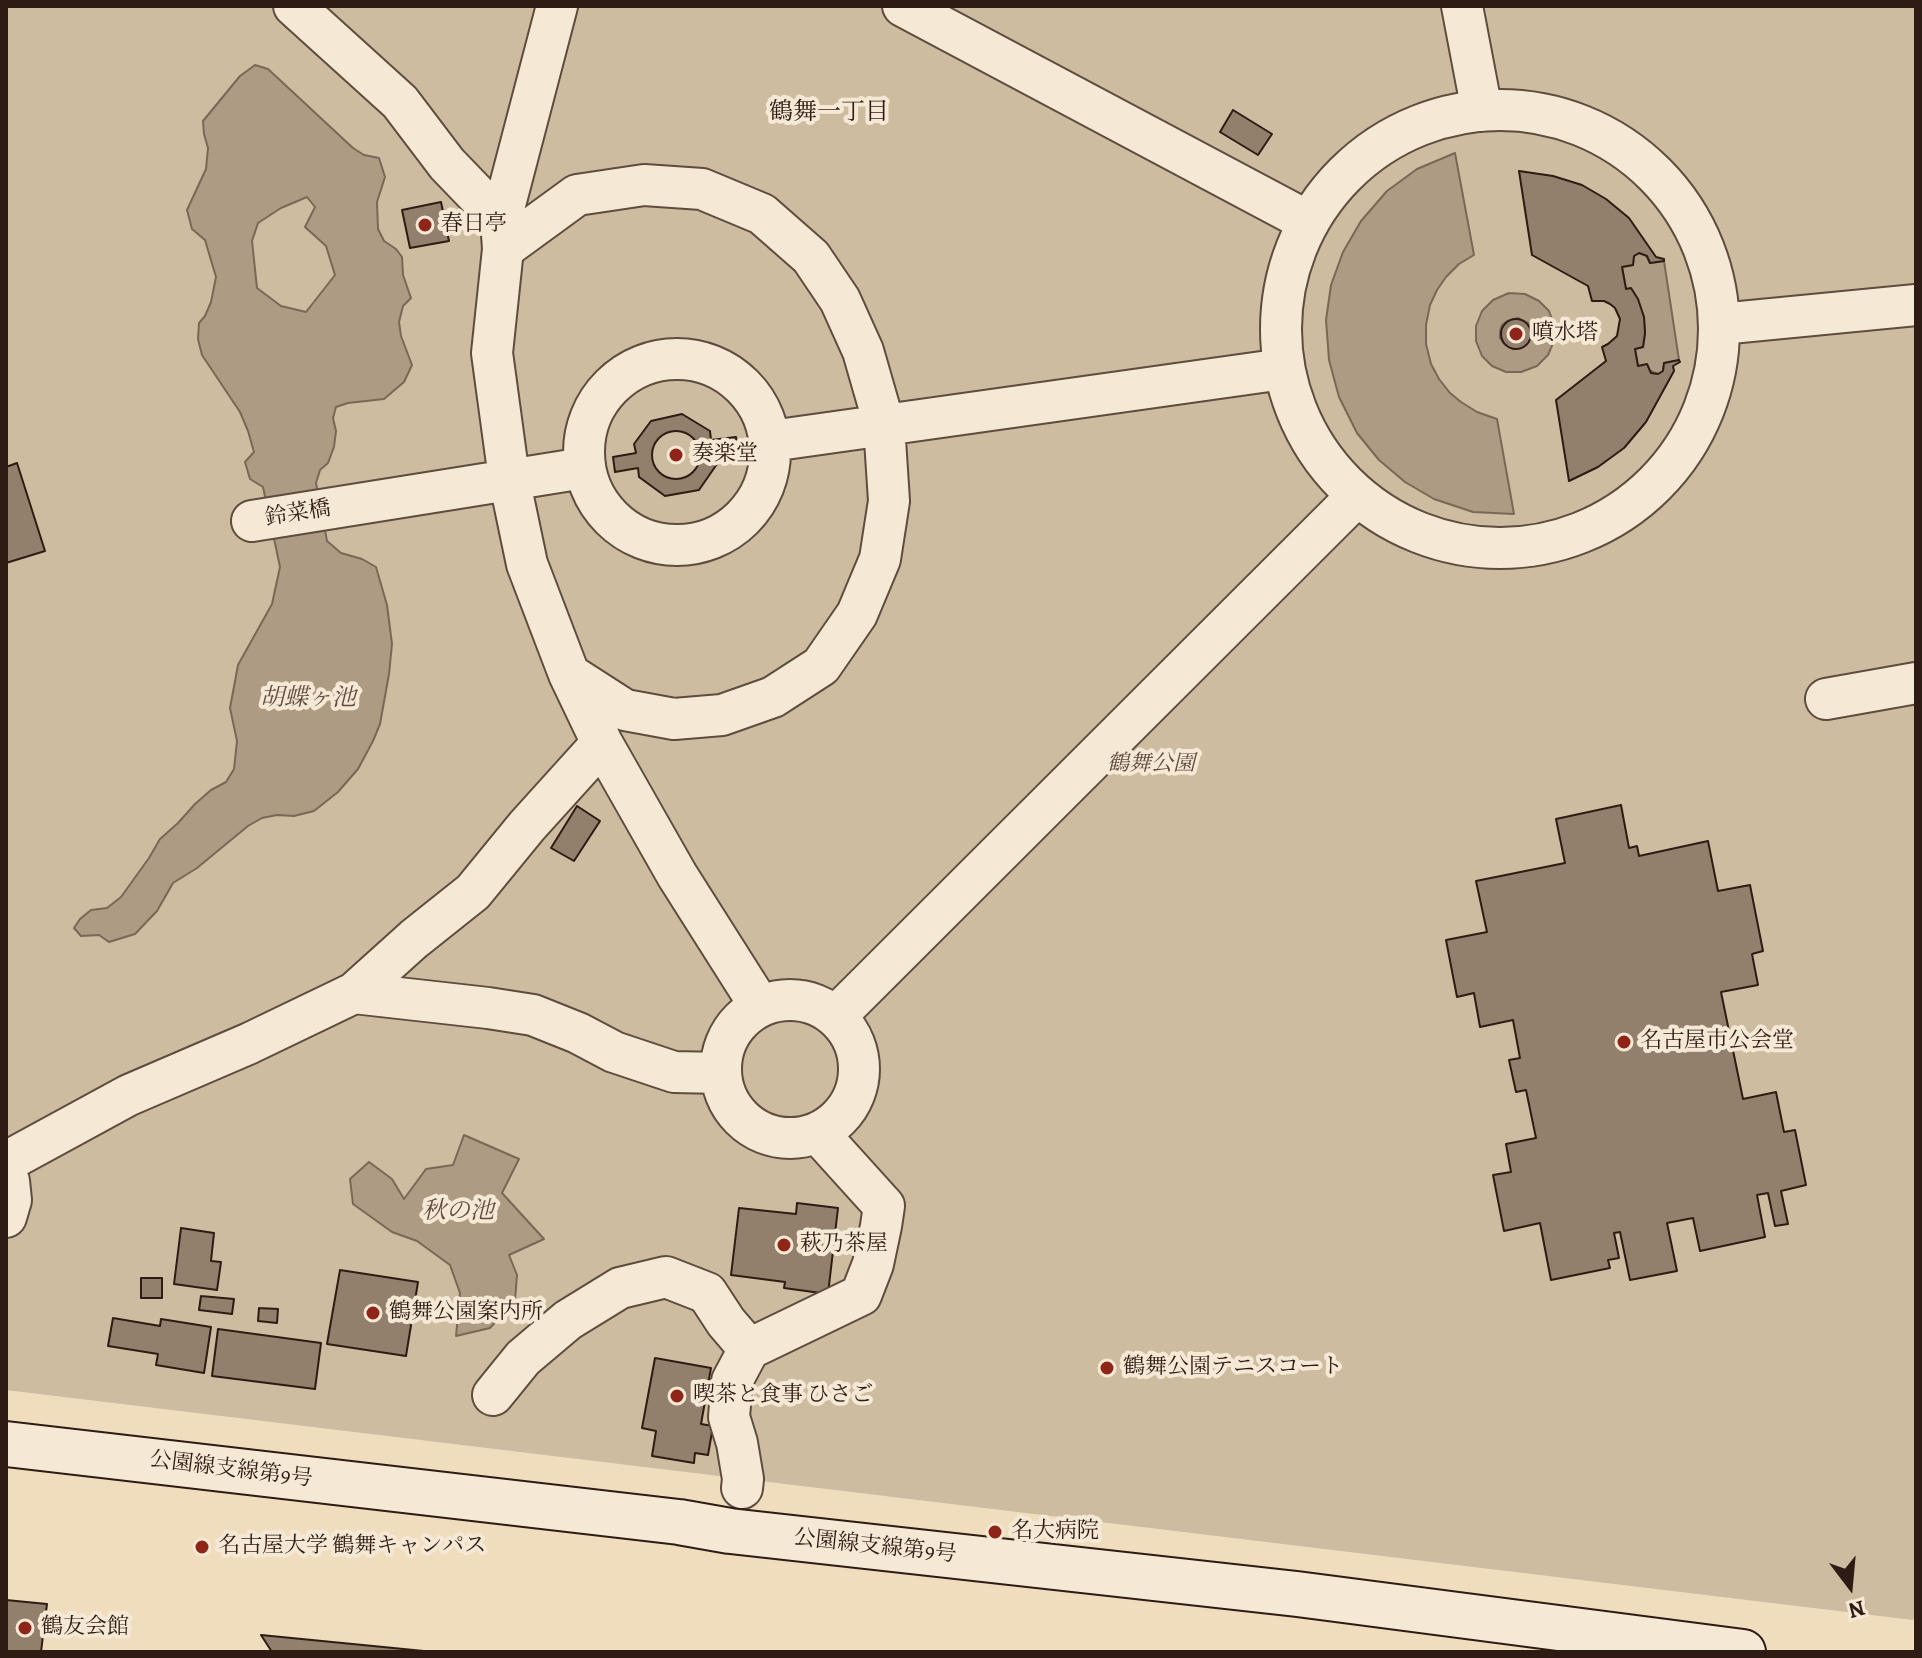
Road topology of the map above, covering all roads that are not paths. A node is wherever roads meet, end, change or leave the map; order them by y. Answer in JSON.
{"nodes":[{"id":1,"x":294,"y":6,"type":"edge"},
{"id":2,"x":557,"y":6,"type":"edge"},
{"id":3,"x":903,"y":6,"type":"edge"},
{"id":4,"x":1462,"y":6,"type":"edge"},
{"id":5,"x":1482,"y":111,"type":"junction"},
{"id":6,"x":1309,"y":222,"type":"junction"},
{"id":7,"x":502,"y":235,"type":"junction"},
{"id":8,"x":1916,"y":305,"type":"edge"},
{"id":9,"x":1720,"y":324,"type":"junction"},
{"id":10,"x":1283,"y":369,"type":"junction"},
{"id":11,"x":884,"y":424,"type":"junction"},
{"id":12,"x":771,"y":441,"type":"junction"},
{"id":13,"x":584,"y":468,"type":"junction"},
{"id":14,"x":509,"y":478,"type":"junction"},
{"id":15,"x":1357,"y":496,"type":"junction"},
{"id":16,"x":252,"y":521,"type":"dead end"},
{"id":17,"x":569,"y":674,"type":"junction"},
{"id":18,"x":1916,"y":683,"type":"edge"},
{"id":19,"x":1826,"y":699,"type":"dead end"},
{"id":20,"x":602,"y":743,"type":"junction"},
{"id":21,"x":354,"y":993,"type":"junction"},
{"id":22,"x":760,"y":1006,"type":"junction"},
{"id":23,"x":836,"y":1016,"type":"junction"},
{"id":24,"x":721,"y":1073,"type":"junction"},
{"id":25,"x":818,"y":1133,"type":"junction"},
{"id":26,"x":6,"y":1162,"type":"edge"},
{"id":27,"x":6,"y":1176,"type":"edge"},
{"id":28,"x":6,"y":1217,"type":"edge"},
{"id":29,"x":749,"y":1349,"type":"junction"},
{"id":30,"x":493,"y":1395,"type":"dead end"},
{"id":31,"x":6,"y":1444,"type":"edge"},
{"id":32,"x":742,"y":1488,"type":"dead end"},
{"id":33,"x":1743,"y":1652,"type":"edge"}],
"edges":[{"from":1,"to":7,"type":"street"},
{"from":2,"to":7,"type":"street"},
{"from":3,"to":6,"type":"street"},
{"from":4,"to":5,"type":"street"},
{"from":5,"to":6,"type":"street"},
{"from":5,"to":9,"type":"street"},
{"from":6,"to":10,"type":"street"},
{"from":7,"to":11,"type":"street"},
{"from":7,"to":14,"type":"street"},
{"from":8,"to":9,"type":"street"},
{"from":9,"to":15,"type":"street"},
{"from":10,"to":11,"type":"street"},
{"from":10,"to":15,"type":"street"},
{"from":11,"to":12,"type":"street"},
{"from":11,"to":17,"type":"street"},
{"from":12,"to":13,"type":"street"},
{"from":12,"to":13,"type":"street"},
{"from":13,"to":14,"type":"street","name":"鈴菜橋"},
{"from":14,"to":16,"type":"street","name":"鈴菜橋"},
{"from":14,"to":17,"type":"street"},
{"from":15,"to":23,"type":"street"},
{"from":17,"to":20,"type":"street"},
{"from":18,"to":19,"type":"street"},
{"from":20,"to":21,"type":"street"},
{"from":20,"to":22,"type":"street"},
{"from":21,"to":24,"type":"street"},
{"from":21,"to":26,"type":"street"},
{"from":22,"to":23,"type":"street"},
{"from":22,"to":24,"type":"street"},
{"from":23,"to":25,"type":"street"},
{"from":24,"to":25,"type":"street"},
{"from":25,"to":29,"type":"street"},
{"from":27,"to":28,"type":"street"},
{"from":29,"to":30,"type":"street"},
{"from":29,"to":32,"type":"street"},
{"from":31,"to":33,"type":"street","name":"公園線支線第9号"}]}
